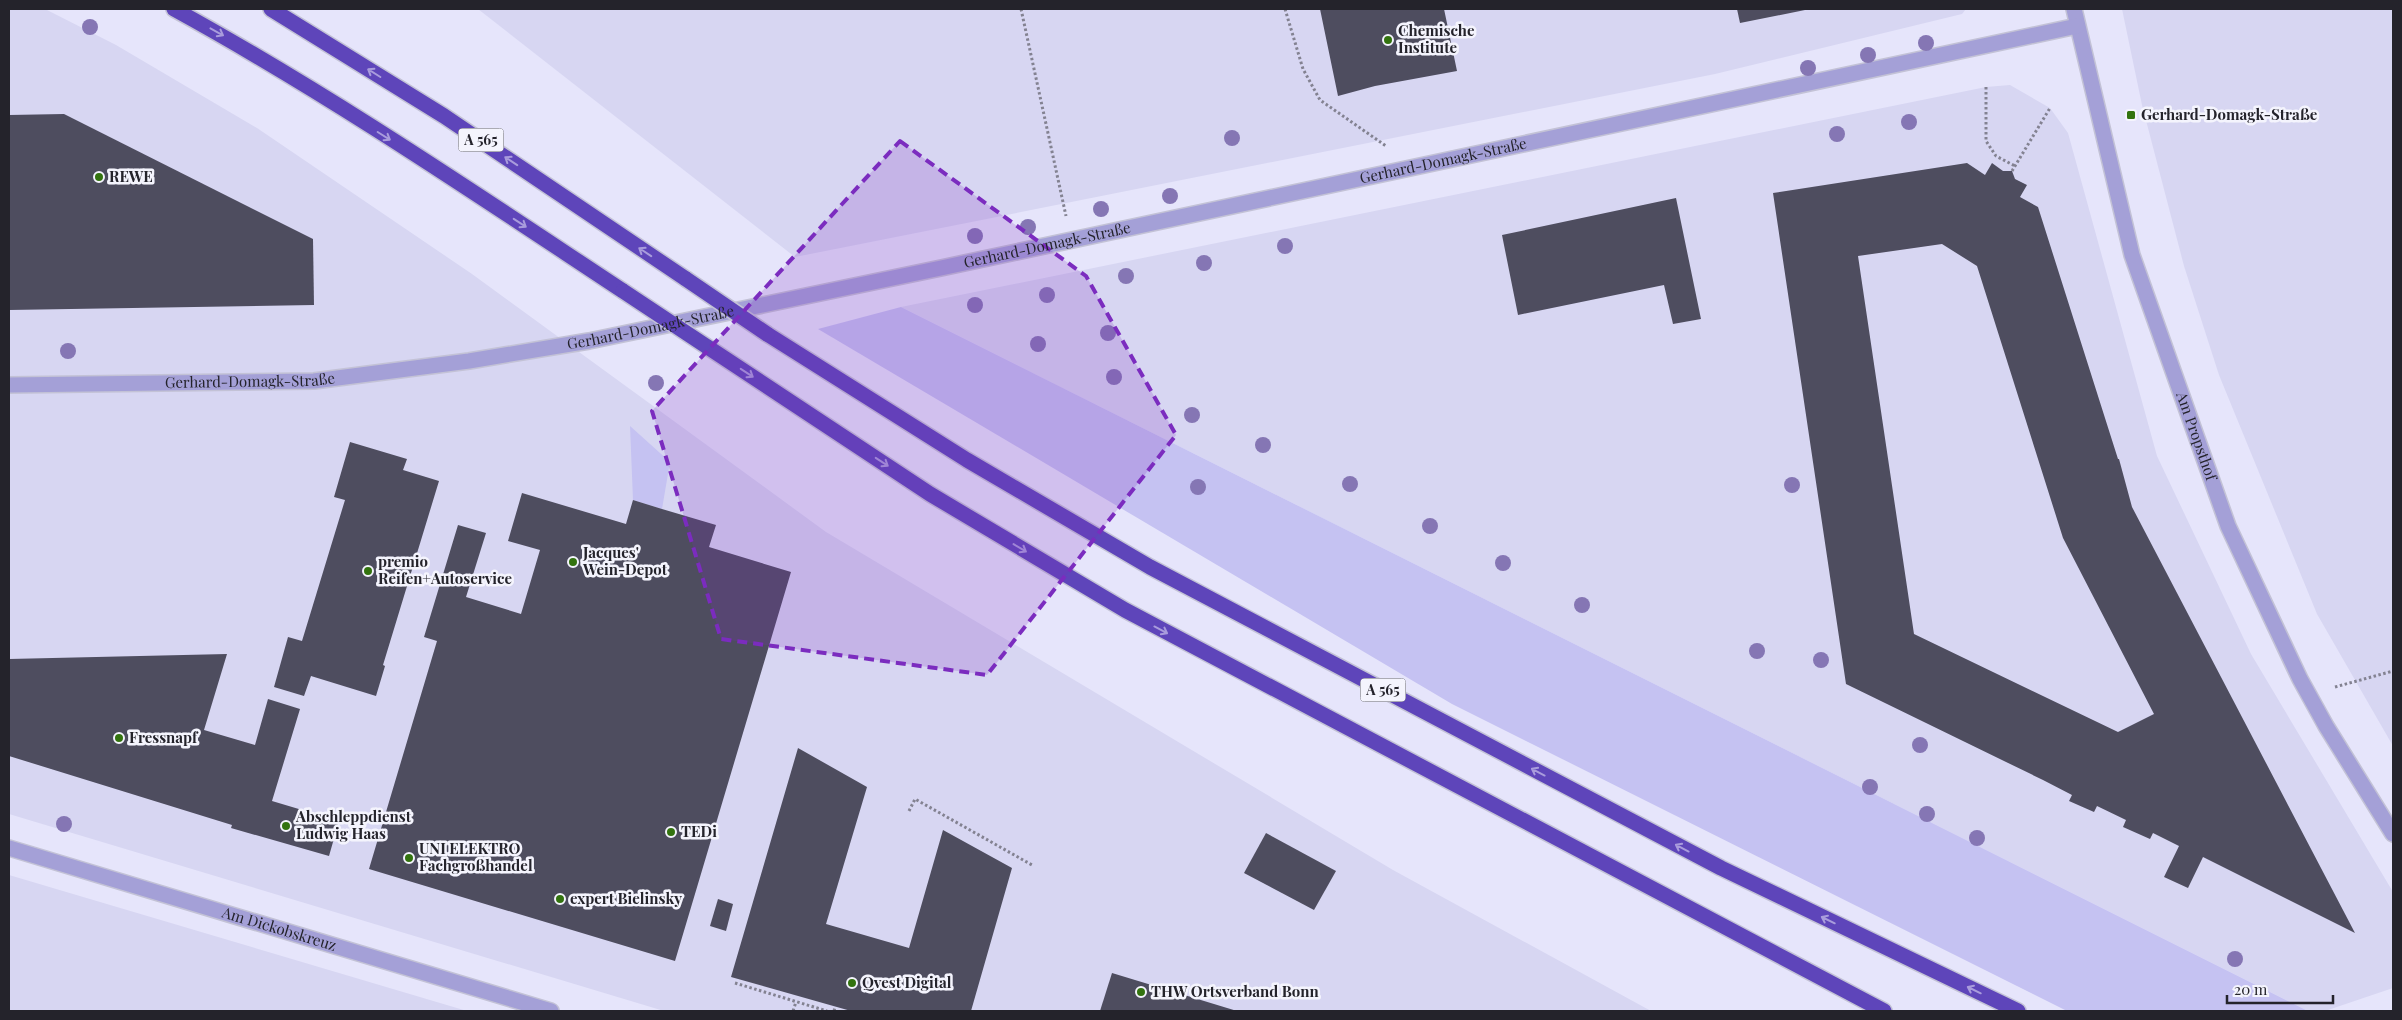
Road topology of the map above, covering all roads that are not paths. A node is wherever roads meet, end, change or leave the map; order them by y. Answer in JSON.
{"nodes":[{"id":1,"x":174,"y":9,"type":"edge"},
{"id":2,"x":271,"y":9,"type":"edge"},
{"id":3,"x":2074,"y":9,"type":"edge"},
{"id":4,"x":2077,"y":26,"type":"junction"},
{"id":5,"x":9,"y":385,"type":"edge"},
{"id":6,"x":2393,"y":834,"type":"edge"},
{"id":7,"x":9,"y":848,"type":"edge"},
{"id":8,"x":551,"y":1011,"type":"edge"},
{"id":9,"x":1884,"y":1011,"type":"edge"},
{"id":10,"x":2018,"y":1011,"type":"edge"}],
"edges":[{"from":1,"to":9,"type":"highway","one_way":true,"bridge":true},
{"from":10,"to":2,"type":"highway","number":"A 565","one_way":true,"bridge":true},
{"from":3,"to":4,"type":"street","name":"Am Propsthof"},
{"from":4,"to":5,"type":"street","name":"Gerhard-Domagk-Straße"},
{"from":4,"to":6,"type":"street","name":"Am Propsthof"},
{"from":7,"to":8,"type":"street","name":"Am Dickobskreuz"}]}
